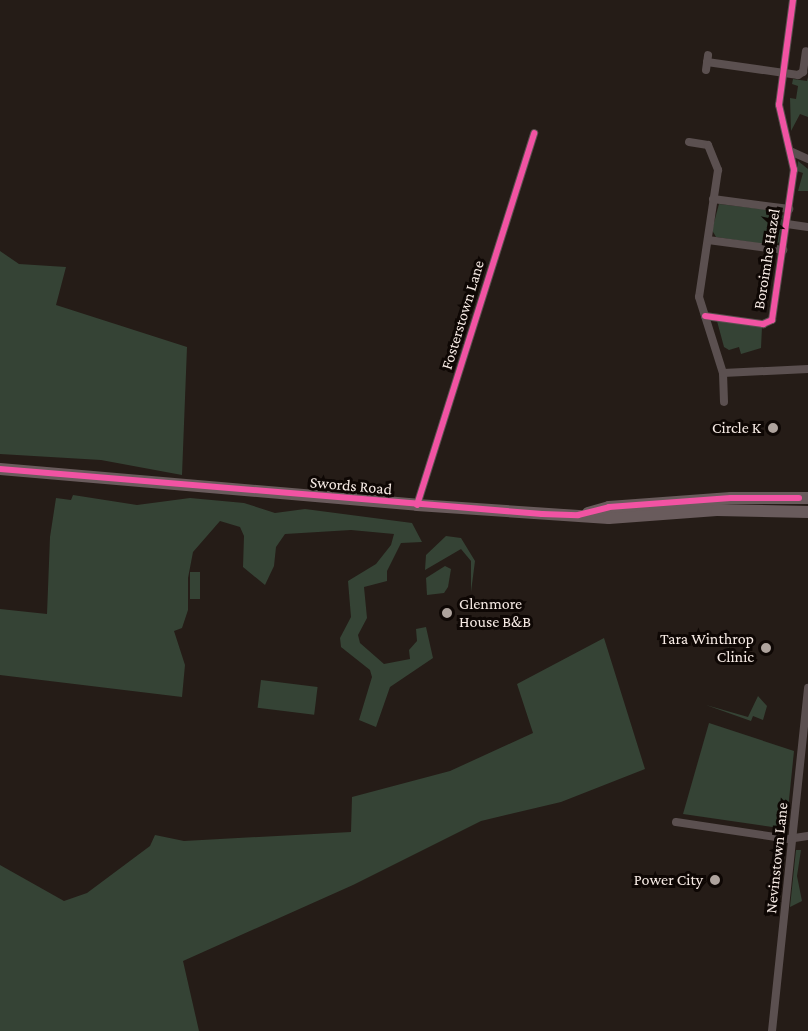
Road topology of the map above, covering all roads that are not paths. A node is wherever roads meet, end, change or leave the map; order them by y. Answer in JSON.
{"nodes":[{"id":1,"x":792,"y":0,"type":"edge"},
{"id":2,"x":806,"y":51,"type":"dead end"},
{"id":3,"x":707,"y":62,"type":"dead end"},
{"id":4,"x":783,"y":73,"type":"junction"},
{"id":5,"x":534,"y":133,"type":"dead end"},
{"id":6,"x":689,"y":142,"type":"dead end"},
{"id":7,"x":789,"y":151,"type":"junction"},
{"id":8,"x":808,"y":159,"type":"edge"},
{"id":9,"x":713,"y":199,"type":"junction"},
{"id":10,"x":789,"y":209,"type":"junction"},
{"id":11,"x":787,"y":224,"type":"junction"},
{"id":12,"x":808,"y":227,"type":"edge"},
{"id":13,"x":708,"y":240,"type":"junction"},
{"id":14,"x":783,"y":250,"type":"junction"},
{"id":15,"x":705,"y":316,"type":"junction"},
{"id":16,"x":808,"y":369,"type":"edge"},
{"id":17,"x":723,"y":373,"type":"junction"},
{"id":18,"x":724,"y":402,"type":"dead end"},
{"id":19,"x":0,"y":469,"type":"edge"},
{"id":20,"x":808,"y":498,"type":"edge"},
{"id":21,"x":417,"y":505,"type":"junction"},
{"id":22,"x":808,"y":512,"type":"edge"},
{"id":23,"x":578,"y":515,"type":"junction"},
{"id":24,"x":808,"y":688,"type":"edge"},
{"id":25,"x":675,"y":822,"type":"dead end"},
{"id":26,"x":808,"y":836,"type":"edge"},
{"id":27,"x":794,"y":839,"type":"junction"},
{"id":28,"x":772,"y":1031,"type":"edge"}],
"edges":[{"from":1,"to":4,"type":"street"},
{"from":2,"to":4,"type":"street"},
{"from":3,"to":4,"type":"street"},
{"from":4,"to":7,"type":"street"},
{"from":5,"to":21,"type":"street","name":"Fosterstown Lane"},
{"from":6,"to":9,"type":"street"},
{"from":7,"to":8,"type":"street"},
{"from":7,"to":10,"type":"street","name":"Boroimhe Hazel"},
{"from":9,"to":10,"type":"street","name":"Boroimhe Hazel"},
{"from":9,"to":13,"type":"street"},
{"from":10,"to":11,"type":"street","name":"Boroimhe Hazel"},
{"from":11,"to":12,"type":"street","name":"Boroimhe Hazel"},
{"from":11,"to":14,"type":"street","name":"Boroimhe Hazel"},
{"from":13,"to":14,"type":"street","name":"Boroimhe Hazel"},
{"from":13,"to":15,"type":"street"},
{"from":14,"to":15,"type":"street","name":"Boroimhe Hazel"},
{"from":15,"to":17,"type":"street"},
{"from":16,"to":17,"type":"street"},
{"from":17,"to":18,"type":"street"},
{"from":19,"to":21,"type":"main road","name":"Swords Road"},
{"from":20,"to":23,"type":"main road","name":"Swords Road"},
{"from":21,"to":23,"type":"main road","name":"Swords Road"},
{"from":22,"to":23,"type":"main road","name":"Swords Road"},
{"from":24,"to":27,"type":"street","name":"Nevinstown Lane"},
{"from":25,"to":27,"type":"street"},
{"from":26,"to":27,"type":"street"},
{"from":27,"to":28,"type":"street","name":"Nevinstown Lane"}]}
